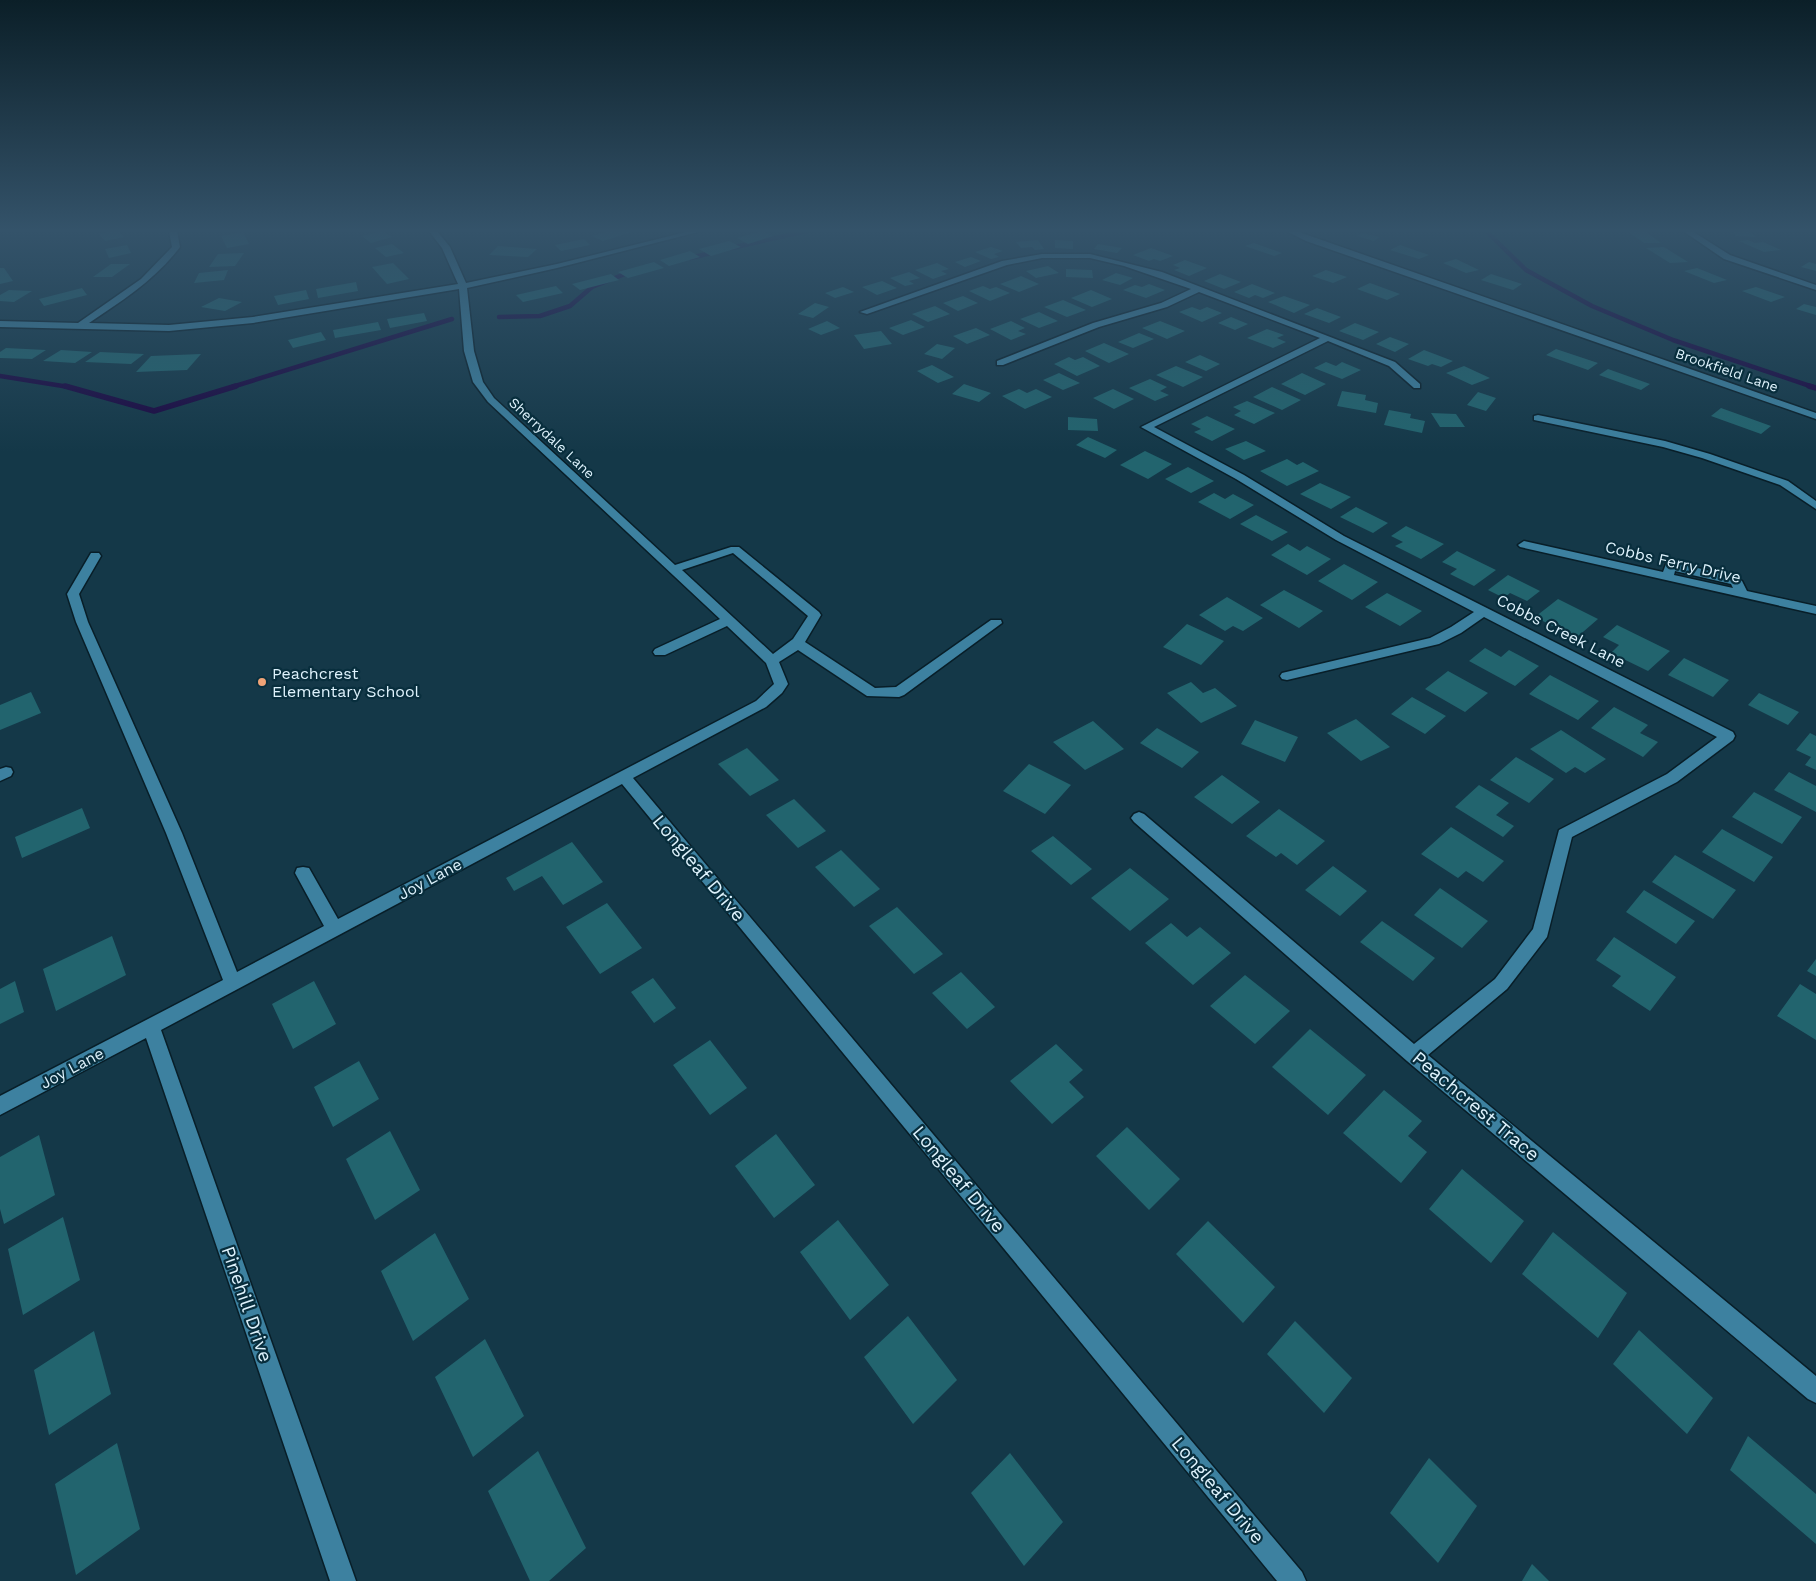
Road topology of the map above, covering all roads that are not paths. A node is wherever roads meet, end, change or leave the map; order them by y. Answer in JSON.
{"nodes":[{"id":1,"x":110,"y":305,"type":"edge"},
{"id":2,"x":347,"y":305,"type":"edge"},
{"id":3,"x":465,"y":305,"type":"edge"},
{"id":4,"x":885,"y":305,"type":"edge"},
{"id":5,"x":1164,"y":305,"type":"edge"},
{"id":6,"x":1240,"y":305,"type":"edge"},
{"id":7,"x":1497,"y":305,"type":"edge"},
{"id":8,"x":864,"y":312,"type":"dead end"},
{"id":9,"x":0,"y":324,"type":"edge"},
{"id":10,"x":80,"y":326,"type":"junction"},
{"id":11,"x":1328,"y":338,"type":"junction"},
{"id":12,"x":1000,"y":363,"type":"dead end"},
{"id":13,"x":1417,"y":386,"type":"dead end"},
{"id":14,"x":1816,"y":416,"type":"edge"},
{"id":15,"x":1538,"y":418,"type":"dead end"},
{"id":16,"x":1816,"y":506,"type":"edge"},
{"id":17,"x":1524,"y":545,"type":"dead end"},
{"id":18,"x":95,"y":556,"type":"dead end"},
{"id":19,"x":674,"y":569,"type":"junction"},
{"id":20,"x":1816,"y":610,"type":"edge"},
{"id":21,"x":1484,"y":611,"type":"junction"},
{"id":22,"x":729,"y":620,"type":"junction"},
{"id":23,"x":996,"y":623,"type":"dead end"},
{"id":24,"x":798,"y":644,"type":"junction"},
{"id":25,"x":660,"y":652,"type":"dead end"},
{"id":26,"x":772,"y":661,"type":"junction"},
{"id":27,"x":1287,"y":676,"type":"dead end"},
{"id":28,"x":624,"y":777,"type":"junction"},
{"id":29,"x":1139,"y":818,"type":"dead end"},
{"id":30,"x":303,"y":873,"type":"dead end"},
{"id":31,"x":335,"y":930,"type":"junction"},
{"id":32,"x":233,"y":984,"type":"junction"},
{"id":33,"x":151,"y":1027,"type":"junction"},
{"id":34,"x":1414,"y":1055,"type":"junction"},
{"id":35,"x":0,"y":1106,"type":"edge"},
{"id":36,"x":1816,"y":1391,"type":"edge"},
{"id":37,"x":343,"y":1581,"type":"edge"},
{"id":38,"x":1293,"y":1581,"type":"edge"}],
"edges":[{"from":1,"to":10,"type":"street"},
{"from":2,"to":10,"type":"street"},
{"from":3,"to":19,"type":"street","name":"Sherrydale Lane"},
{"from":4,"to":8,"type":"street"},
{"from":5,"to":12,"type":"street"},
{"from":6,"to":11,"type":"street"},
{"from":7,"to":14,"type":"street","name":"Brookfield Lane"},
{"from":9,"to":10,"type":"street"},
{"from":11,"to":13,"type":"street"},
{"from":11,"to":21,"type":"street","name":"Cobbs Creek Lane"},
{"from":15,"to":16,"type":"street"},
{"from":17,"to":20,"type":"street","name":"Cobbs Ferry Drive"},
{"from":18,"to":32,"type":"street"},
{"from":19,"to":22,"type":"street","name":"Sherrydale Lane"},
{"from":19,"to":24,"type":"street"},
{"from":21,"to":27,"type":"street"},
{"from":21,"to":34,"type":"street","name":"Cobbs Creek Lane"},
{"from":22,"to":25,"type":"street"},
{"from":22,"to":26,"type":"street","name":"Joy Lane"},
{"from":23,"to":24,"type":"street"},
{"from":24,"to":26,"type":"street"},
{"from":26,"to":28,"type":"street","name":"Joy Lane"},
{"from":28,"to":31,"type":"street","name":"Joy Lane"},
{"from":28,"to":38,"type":"street","name":"Longleaf Drive"},
{"from":29,"to":34,"type":"street","name":"Peachcrest Trace"},
{"from":30,"to":31,"type":"street"},
{"from":31,"to":32,"type":"street","name":"Joy Lane"},
{"from":32,"to":33,"type":"street","name":"Joy Lane"},
{"from":33,"to":35,"type":"street","name":"Joy Lane"},
{"from":33,"to":37,"type":"street","name":"Pinehill Drive"},
{"from":34,"to":36,"type":"street","name":"Peachcrest Trace"}]}
